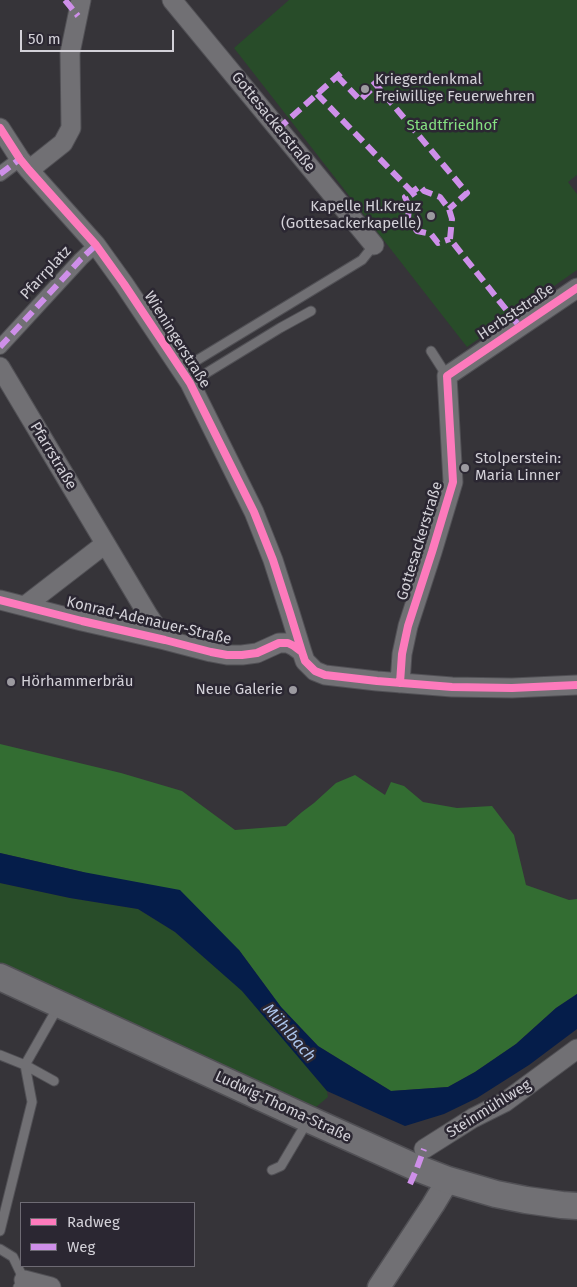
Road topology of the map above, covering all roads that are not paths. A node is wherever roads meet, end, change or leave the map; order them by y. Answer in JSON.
{"nodes":[{"id":1,"x":81,"y":0,"type":"edge"},
{"id":2,"x":172,"y":0,"type":"edge"},
{"id":3,"x":0,"y":128,"type":"edge"},
{"id":4,"x":25,"y":164,"type":"junction"},
{"id":5,"x":0,"y":174,"type":"edge"},
{"id":6,"x":96,"y":244,"type":"junction"},
{"id":7,"x":374,"y":244,"type":"joint"},
{"id":8,"x":577,"y":288,"type":"edge"},
{"id":9,"x":311,"y":311,"type":"dead end"},
{"id":10,"x":0,"y":347,"type":"edge"},
{"id":11,"x":431,"y":351,"type":"dead end"},
{"id":12,"x":0,"y":367,"type":"edge"},
{"id":13,"x":447,"y":376,"type":"junction"},
{"id":14,"x":186,"y":377,"type":"junction"},
{"id":15,"x":105,"y":544,"type":"junction"},
{"id":16,"x":0,"y":600,"type":"edge"},
{"id":17,"x":26,"y":605,"type":"junction"},
{"id":18,"x":165,"y":640,"type":"junction"},
{"id":19,"x":302,"y":652,"type":"junction"},
{"id":20,"x":400,"y":683,"type":"junction"},
{"id":21,"x":577,"y":685,"type":"edge"},
{"id":22,"x":0,"y":977,"type":"edge"},
{"id":23,"x":60,"y":1004,"type":"junction"},
{"id":24,"x":577,"y":1049,"type":"edge"},
{"id":25,"x":0,"y":1055,"type":"edge"},
{"id":26,"x":25,"y":1065,"type":"junction"},
{"id":27,"x":54,"y":1081,"type":"dead end"},
{"id":28,"x":308,"y":1119,"type":"junction"},
{"id":29,"x":424,"y":1149,"type":"dead end"},
{"id":30,"x":272,"y":1170,"type":"dead end"},
{"id":31,"x":448,"y":1180,"type":"junction"},
{"id":32,"x":577,"y":1206,"type":"edge"},
{"id":33,"x":0,"y":1231,"type":"edge"},
{"id":34,"x":0,"y":1248,"type":"edge"},
{"id":35,"x":21,"y":1283,"type":"edge"},
{"id":36,"x":51,"y":1287,"type":"edge"},
{"id":37,"x":380,"y":1287,"type":"edge"}],
"edges":[{"from":1,"to":4,"type":"street"},
{"from":2,"to":7,"type":"street","name":"Gottesackerstraße"},
{"from":3,"to":4,"type":"street","name":"Wieningerstraße"},
{"from":4,"to":5,"type":"street"},
{"from":4,"to":6,"type":"street","name":"Wieningerstraße"},
{"from":6,"to":10,"type":"street","name":"Pfarrplatz"},
{"from":6,"to":14,"type":"street","name":"Wieningerstraße"},
{"from":7,"to":14,"type":"lane"},
{"from":8,"to":13,"type":"street","name":"Herbststraße"},
{"from":9,"to":14,"type":"lane"},
{"from":11,"to":13,"type":"lane"},
{"from":12,"to":15,"type":"street","name":"Pfarrstraße"},
{"from":13,"to":20,"type":"street","name":"Gottesackerstraße"},
{"from":14,"to":19,"type":"street","name":"Wieningerstraße"},
{"from":15,"to":17,"type":"street"},
{"from":15,"to":18,"type":"street","name":"Pfarrstraße"},
{"from":16,"to":17,"type":"street","name":"Konrad-Adenauer-Straße"},
{"from":17,"to":18,"type":"street","name":"Konrad-Adenauer-Straße"},
{"from":18,"to":19,"type":"street","name":"Konrad-Adenauer-Straße"},
{"from":19,"to":20,"type":"street"},
{"from":20,"to":21,"type":"street"},
{"from":22,"to":23,"type":"main road","name":"Ludwig-Thoma-Straße"},
{"from":23,"to":26,"type":"lane"},
{"from":23,"to":28,"type":"main road","name":"Ludwig-Thoma-Straße"},
{"from":24,"to":29,"type":"street","name":"Steinmühlweg"},
{"from":25,"to":26,"type":"lane"},
{"from":26,"to":27,"type":"lane"},
{"from":26,"to":33,"type":"lane"},
{"from":28,"to":30,"type":"lane"},
{"from":28,"to":31,"type":"main road","name":"Ludwig-Thoma-Straße"},
{"from":31,"to":32,"type":"main road","name":"Ludwig-Thoma-Straße"},
{"from":31,"to":37,"type":"street"},
{"from":34,"to":35,"type":"lane"},
{"from":35,"to":36,"type":"street"}]}
